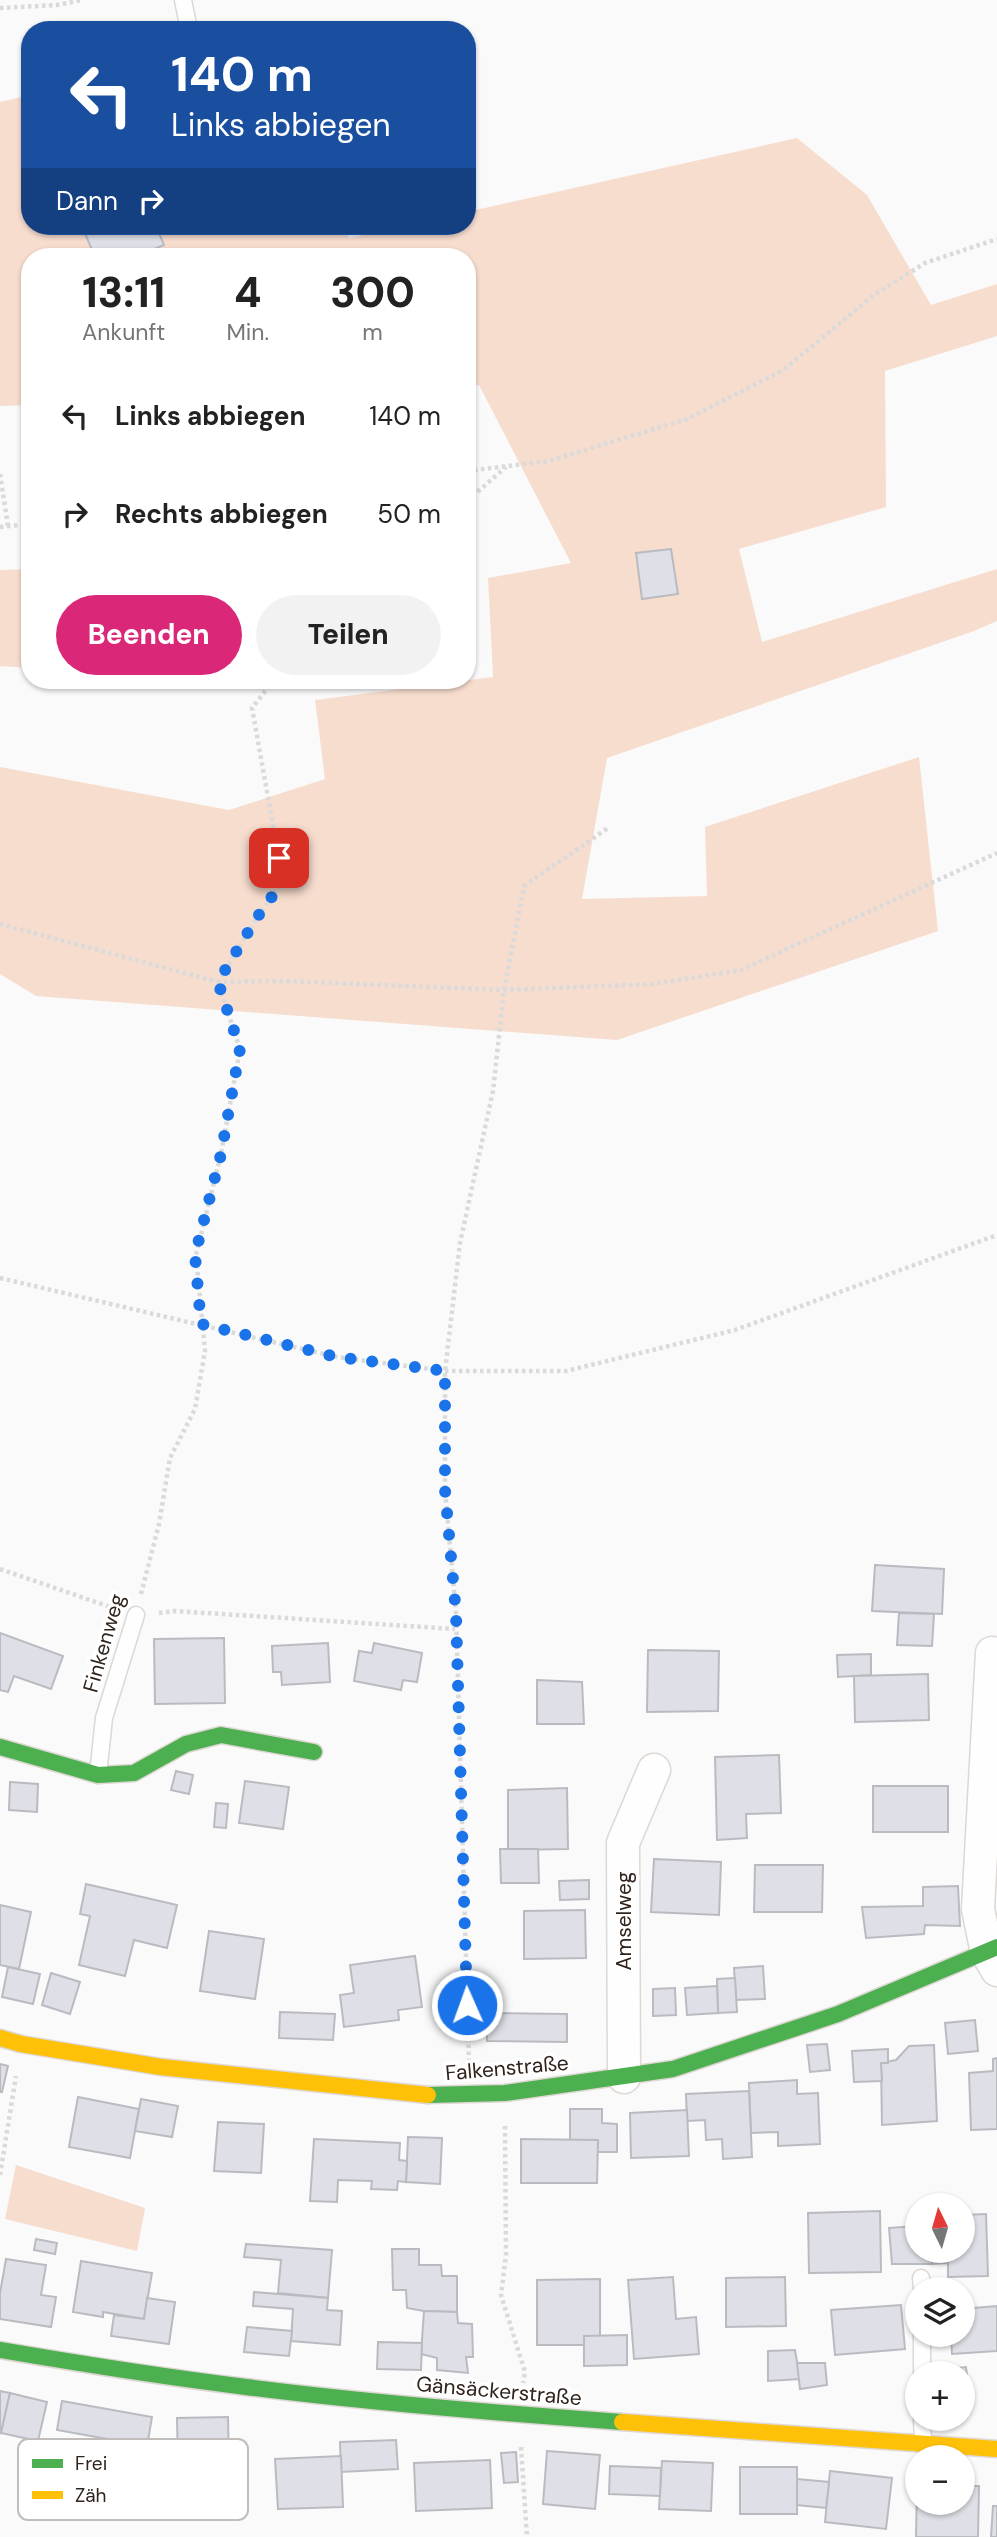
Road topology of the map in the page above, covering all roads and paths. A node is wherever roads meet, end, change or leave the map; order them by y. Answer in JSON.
{"nodes":[{"id":1,"x":82,"y":0,"type":"edge"},
{"id":2,"x":183,"y":0,"type":"edge"},
{"id":3,"x":0,"y":8,"type":"edge"},
{"id":4,"x":187,"y":21,"type":"edge"},
{"id":5,"x":997,"y":239,"type":"edge"},
{"id":6,"x":507,"y":466,"type":"junction"},
{"id":7,"x":476,"y":470,"type":"edge"},
{"id":8,"x":0,"y":474,"type":"edge"},
{"id":9,"x":476,"y":493,"type":"edge"},
{"id":10,"x":21,"y":525,"type":"edge"},
{"id":11,"x":8,"y":526,"type":"junction"},
{"id":12,"x":0,"y":527,"type":"edge"},
{"id":13,"x":267,"y":689,"type":"edge"},
{"id":14,"x":608,"y":828,"type":"dead end"},
{"id":15,"x":997,"y":853,"type":"edge"},
{"id":16,"x":0,"y":924,"type":"edge"},
{"id":17,"x":218,"y":982,"type":"junction"},
{"id":18,"x":504,"y":990,"type":"junction"},
{"id":19,"x":997,"y":1235,"type":"edge"},
{"id":20,"x":0,"y":1278,"type":"edge"},
{"id":21,"x":201,"y":1324,"type":"junction"},
{"id":22,"x":445,"y":1371,"type":"junction"},
{"id":23,"x":0,"y":1569,"type":"edge"},
{"id":24,"x":136,"y":1615,"type":"junction"},
{"id":25,"x":455,"y":1629,"type":"junction"},
{"id":26,"x":992,"y":1653,"type":"dead end"},
{"id":27,"x":0,"y":1746,"type":"edge"},
{"id":28,"x":314,"y":1752,"type":"dead end"},
{"id":29,"x":654,"y":1770,"type":"dead end"},
{"id":30,"x":97,"y":1775,"type":"junction"},
{"id":31,"x":994,"y":1957,"type":"edge"},
{"id":32,"x":0,"y":2038,"type":"edge"},
{"id":33,"x":21,"y":2044,"type":"junction"},
{"id":34,"x":470,"y":2053,"type":"dead end"},
{"id":35,"x":624,"y":2077,"type":"junction"},
{"id":36,"x":505,"y":2092,"type":"junction"},
{"id":37,"x":0,"y":2175,"type":"edge"},
{"id":38,"x":0,"y":2350,"type":"edge"},
{"id":39,"x":519,"y":2415,"type":"junction"},
{"id":40,"x":923,"y":2431,"type":"edge"},
{"id":41,"x":923,"y":2443,"type":"junction"},
{"id":42,"x":997,"y":2449,"type":"edge"},
{"id":43,"x":527,"y":2537,"type":"edge"}],
"edges":[{"from":1,"to":3,"type":"path"},
{"from":2,"to":4,"type":"lane"},
{"from":5,"to":6,"type":"path"},
{"from":6,"to":7,"type":"path"},
{"from":6,"to":9,"type":"path"},
{"from":8,"to":11,"type":"path"},
{"from":10,"to":11,"type":"path"},
{"from":11,"to":12,"type":"path"},
{"from":13,"to":17,"type":"path"},
{"from":14,"to":18,"type":"path"},
{"from":15,"to":18,"type":"path"},
{"from":16,"to":17,"type":"path"},
{"from":17,"to":18,"type":"path"},
{"from":17,"to":21,"type":"path","name":"Finkenweg"},
{"from":18,"to":22,"type":"path"},
{"from":19,"to":22,"type":"path"},
{"from":20,"to":21,"type":"path"},
{"from":21,"to":22,"type":"path"},
{"from":21,"to":24,"type":"path","name":"Finkenweg"},
{"from":22,"to":25,"type":"path"},
{"from":23,"to":24,"type":"path"},
{"from":24,"to":25,"type":"path"},
{"from":24,"to":30,"type":"lane","name":"Finkenweg"},
{"from":25,"to":34,"type":"path"},
{"from":26,"to":31,"type":"street"},
{"from":27,"to":30,"type":"street"},
{"from":28,"to":30,"type":"street"},
{"from":29,"to":35,"type":"street","name":"Amselweg"},
{"from":31,"to":35,"type":"street","name":"Falkenstraße"},
{"from":32,"to":33,"type":"street","name":"Falkenstraße"},
{"from":33,"to":36,"type":"street","name":"Falkenstraße"},
{"from":33,"to":37,"type":"path"},
{"from":35,"to":36,"type":"street","name":"Falkenstraße"},
{"from":36,"to":39,"type":"path"},
{"from":38,"to":39,"type":"street","name":"Gänsäckerstraße"},
{"from":39,"to":41,"type":"street","name":"Gänsäckerstraße"},
{"from":39,"to":43,"type":"path"},
{"from":40,"to":41,"type":"lane"},
{"from":41,"to":42,"type":"street","name":"Gänsäckerstraße"}]}
